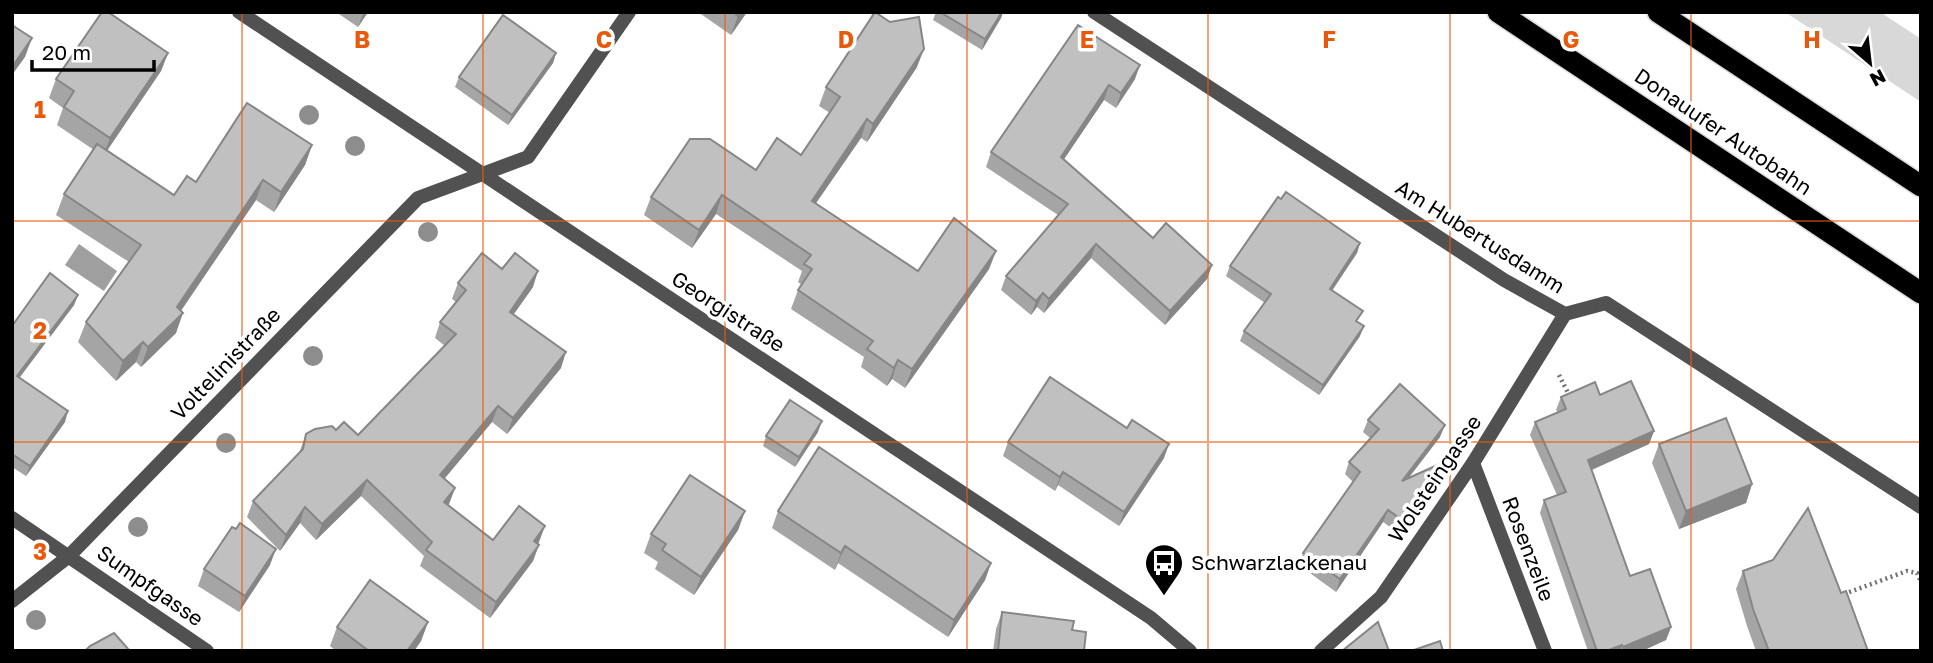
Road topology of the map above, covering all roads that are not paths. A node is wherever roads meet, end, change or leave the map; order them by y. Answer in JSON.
{"nodes":[{"id":1,"x":239,"y":12,"type":"edge"},
{"id":2,"x":629,"y":12,"type":"edge"},
{"id":3,"x":1094,"y":12,"type":"edge"},
{"id":4,"x":1498,"y":12,"type":"edge"},
{"id":5,"x":1658,"y":12,"type":"edge"},
{"id":6,"x":480,"y":173,"type":"junction"},
{"id":7,"x":1921,"y":186,"type":"edge"},
{"id":8,"x":1921,"y":293,"type":"edge"},
{"id":9,"x":1565,"y":314,"type":"junction"},
{"id":10,"x":1473,"y":463,"type":"junction"},
{"id":11,"x":1921,"y":507,"type":"edge"},
{"id":12,"x":12,"y":518,"type":"edge"},
{"id":13,"x":69,"y":556,"type":"junction"},
{"id":14,"x":12,"y":601,"type":"edge"},
{"id":15,"x":206,"y":651,"type":"edge"},
{"id":16,"x":1190,"y":651,"type":"edge"},
{"id":17,"x":1321,"y":651,"type":"edge"},
{"id":18,"x":1545,"y":651,"type":"edge"}],
"edges":[{"from":1,"to":6,"type":"street","name":"Georgistraße"},
{"from":2,"to":6,"type":"street","name":"Voltelinistraße"},
{"from":3,"to":9,"type":"street","name":"Am Hubertusdamm"},
{"from":4,"to":8,"type":"highway","name":"Donauufer Autobahn"},
{"from":5,"to":7,"type":"highway"},
{"from":6,"to":13,"type":"street","name":"Voltelinistraße"},
{"from":6,"to":16,"type":"street","name":"Georgistraße"},
{"from":9,"to":10,"type":"street","name":"Wolsteingasse"},
{"from":9,"to":11,"type":"street","name":"Am Hubertusdamm"},
{"from":10,"to":17,"type":"street","name":"Wolsteingasse"},
{"from":10,"to":18,"type":"street","name":"Rosenzeile"},
{"from":12,"to":13,"type":"street","name":"Sumpfgasse"},
{"from":13,"to":14,"type":"street","name":"Voltelinistraße"},
{"from":13,"to":15,"type":"street","name":"Sumpfgasse"}]}
